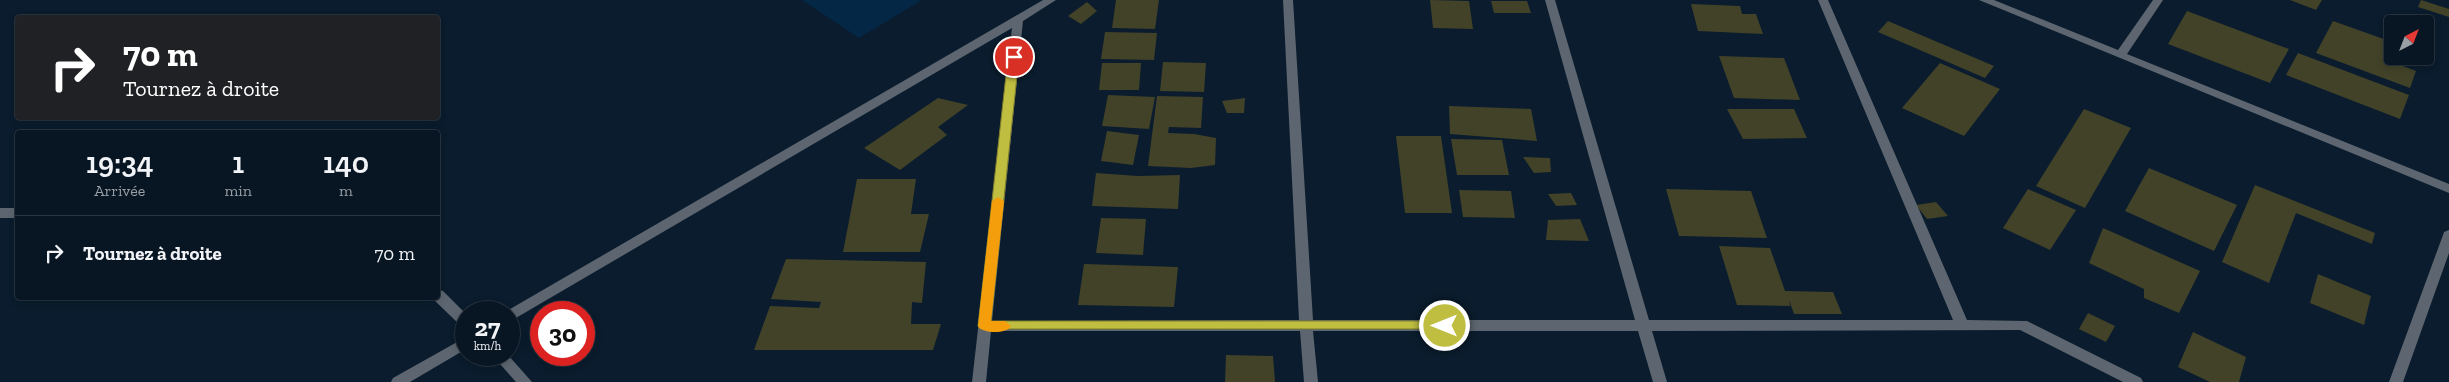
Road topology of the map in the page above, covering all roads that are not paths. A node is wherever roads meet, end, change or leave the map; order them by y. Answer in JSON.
{"nodes":[{"id":1,"x":1051,"y":0,"type":"edge"},
{"id":2,"x":1288,"y":0,"type":"edge"},
{"id":3,"x":1550,"y":0,"type":"edge"},
{"id":4,"x":1823,"y":0,"type":"edge"},
{"id":5,"x":1984,"y":0,"type":"edge"},
{"id":6,"x":2158,"y":0,"type":"edge"},
{"id":7,"x":1018,"y":19,"type":"junction"},
{"id":8,"x":2120,"y":55,"type":"junction"},
{"id":9,"x":2449,"y":188,"type":"edge"},
{"id":10,"x":0,"y":213,"type":"edge"},
{"id":11,"x":15,"y":213,"type":"edge"},
{"id":12,"x":2449,"y":234,"type":"edge"},
{"id":13,"x":440,"y":298,"type":"edge"},
{"id":14,"x":520,"y":311,"type":"edge"},
{"id":15,"x":455,"y":312,"type":"edge"},
{"id":16,"x":1643,"y":325,"type":"junction"},
{"id":17,"x":1962,"y":325,"type":"junction"},
{"id":18,"x":984,"y":326,"type":"junction"},
{"id":19,"x":1306,"y":326,"type":"junction"},
{"id":20,"x":455,"y":348,"type":"edge"},
{"id":21,"x":510,"y":366,"type":"edge"},
{"id":22,"x":398,"y":382,"type":"edge"},
{"id":23,"x":525,"y":382,"type":"edge"},
{"id":24,"x":978,"y":382,"type":"edge"},
{"id":25,"x":1311,"y":382,"type":"edge"},
{"id":26,"x":1660,"y":382,"type":"edge"},
{"id":27,"x":2136,"y":382,"type":"edge"},
{"id":28,"x":2396,"y":382,"type":"edge"}],
"edges":[{"from":1,"to":7,"type":"street"},
{"from":2,"to":19,"type":"street"},
{"from":3,"to":16,"type":"street"},
{"from":4,"to":17,"type":"street"},
{"from":5,"to":8,"type":"street"},
{"from":6,"to":8,"type":"street"},
{"from":7,"to":14,"type":"street"},
{"from":7,"to":18,"type":"street"},
{"from":8,"to":9,"type":"street"},
{"from":10,"to":11,"type":"street"},
{"from":12,"to":28,"type":"street"},
{"from":13,"to":15,"type":"street"},
{"from":16,"to":17,"type":"street"},
{"from":16,"to":19,"type":"street"},
{"from":16,"to":26,"type":"street"},
{"from":17,"to":27,"type":"street"},
{"from":18,"to":19,"type":"street"},
{"from":18,"to":24,"type":"street"},
{"from":19,"to":25,"type":"street"},
{"from":20,"to":22,"type":"street"},
{"from":21,"to":23,"type":"street"}]}
